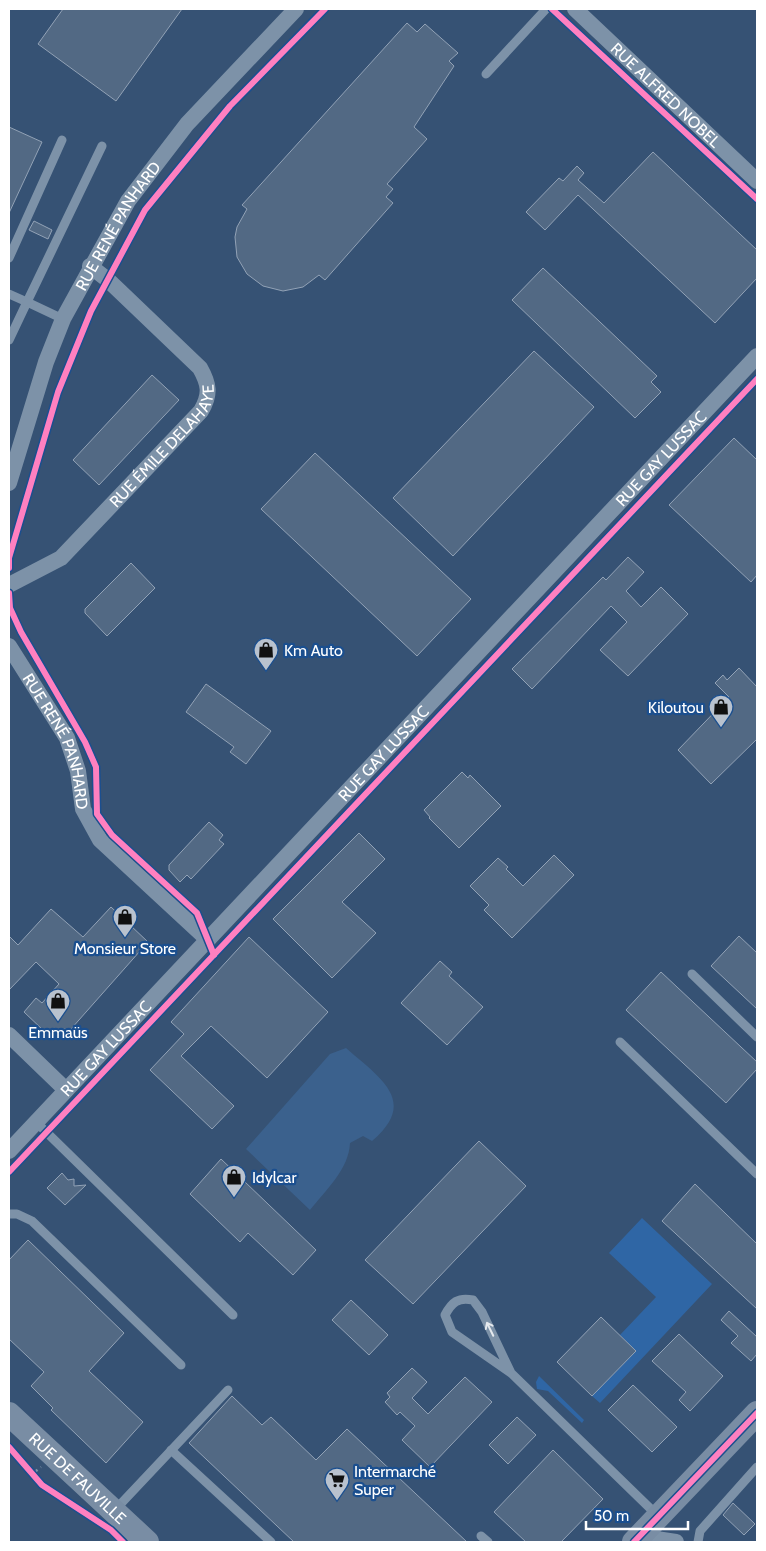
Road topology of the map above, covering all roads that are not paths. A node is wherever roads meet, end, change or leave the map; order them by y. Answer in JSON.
{"nodes":[{"id":1,"x":296,"y":9,"type":"edge"},
{"id":2,"x":546,"y":9,"type":"edge"},
{"id":3,"x":575,"y":9,"type":"edge"},
{"id":4,"x":486,"y":74,"type":"dead end"},
{"id":5,"x":62,"y":140,"type":"dead end"},
{"id":6,"x":102,"y":146,"type":"dead end"},
{"id":7,"x":757,"y":181,"type":"edge"},
{"id":8,"x":9,"y":258,"type":"edge"},
{"id":9,"x":90,"y":266,"type":"junction"},
{"id":10,"x":9,"y":294,"type":"edge"},
{"id":11,"x":27,"y":302,"type":"junction"},
{"id":12,"x":63,"y":320,"type":"junction"},
{"id":13,"x":9,"y":340,"type":"edge"},
{"id":14,"x":757,"y":356,"type":"edge"},
{"id":15,"x":9,"y":483,"type":"edge"},
{"id":16,"x":9,"y":570,"type":"edge"},
{"id":17,"x":31,"y":575,"type":"junction"},
{"id":18,"x":9,"y":585,"type":"edge"},
{"id":19,"x":9,"y":646,"type":"edge"},
{"id":20,"x":208,"y":940,"type":"junction"},
{"id":21,"x":692,"y":974,"type":"dead end"},
{"id":22,"x":9,"y":1035,"type":"edge"},
{"id":23,"x":757,"y":1037,"type":"edge"},
{"id":24,"x":620,"y":1042,"type":"dead end"},
{"id":25,"x":66,"y":1090,"type":"junction"},
{"id":26,"x":36,"y":1122,"type":"junction"},
{"id":27,"x":9,"y":1151,"type":"edge"},
{"id":28,"x":757,"y":1174,"type":"edge"},
{"id":29,"x":9,"y":1214,"type":"edge"},
{"id":30,"x":233,"y":1315,"type":"dead end"},
{"id":31,"x":181,"y":1365,"type":"dead end"},
{"id":32,"x":512,"y":1373,"type":"junction"},
{"id":33,"x":228,"y":1390,"type":"dead end"},
{"id":34,"x":757,"y":1413,"type":"edge"},
{"id":35,"x":9,"y":1414,"type":"edge"},
{"id":36,"x":9,"y":1434,"type":"edge"},
{"id":37,"x":172,"y":1450,"type":"junction"},
{"id":38,"x":757,"y":1467,"type":"edge"},
{"id":39,"x":113,"y":1511,"type":"junction"},
{"id":40,"x":646,"y":1529,"type":"edge"},
{"id":41,"x":125,"y":1542,"type":"edge"},
{"id":42,"x":147,"y":1542,"type":"edge"},
{"id":43,"x":270,"y":1542,"type":"edge"},
{"id":44,"x":676,"y":1542,"type":"edge"},
{"id":45,"x":698,"y":1542,"type":"edge"}],
"edges":[{"from":1,"to":9,"type":"street","name":"RUE RENÉ PANHARD"},
{"from":2,"to":4,"type":"lane"},
{"from":3,"to":7,"type":"street","name":"RUE ALFRED NOBEL"},
{"from":5,"to":8,"type":"lane"},
{"from":6,"to":11,"type":"lane"},
{"from":9,"to":12,"type":"street","name":"RUE RENÉ PANHARD"},
{"from":9,"to":17,"type":"street","name":"RUE ÉMILE DELAHAYE"},
{"from":10,"to":11,"type":"lane"},
{"from":11,"to":12,"type":"lane"},
{"from":11,"to":13,"type":"lane"},
{"from":12,"to":15,"type":"street","name":"RUE RENÉ PANHARD"},
{"from":14,"to":20,"type":"street","name":"RUE GAY LUSSAC"},
{"from":16,"to":17,"type":"street"},
{"from":17,"to":18,"type":"street","name":"RUE ÉMILE DELAHAYE"},
{"from":19,"to":20,"type":"street","name":"RUE RENÉ PANHARD"},
{"from":20,"to":25,"type":"street","name":"RUE GAY LUSSAC"},
{"from":21,"to":23,"type":"lane"},
{"from":22,"to":25,"type":"street"},
{"from":24,"to":28,"type":"lane"},
{"from":25,"to":26,"type":"street","name":"RUE GAY LUSSAC"},
{"from":26,"to":27,"type":"street","name":"RUE GAY LUSSAC"},
{"from":26,"to":30,"type":"lane"},
{"from":29,"to":31,"type":"lane"},
{"from":32,"to":32,"type":"lane","one_way":true},
{"from":32,"to":40,"type":"lane"},
{"from":33,"to":37,"type":"lane"},
{"from":34,"to":40,"type":"main road"},
{"from":35,"to":39,"type":"main road","name":"RUE DE FAUVILLE"},
{"from":36,"to":41,"type":"main road","name":"RUE DE FAUVILLE"},
{"from":37,"to":39,"type":"lane"},
{"from":37,"to":43,"type":"lane"},
{"from":38,"to":45,"type":"lane"},
{"from":39,"to":42,"type":"main road","name":"RUE DE FAUVILLE"},
{"from":40,"to":44,"type":"street"}]}
